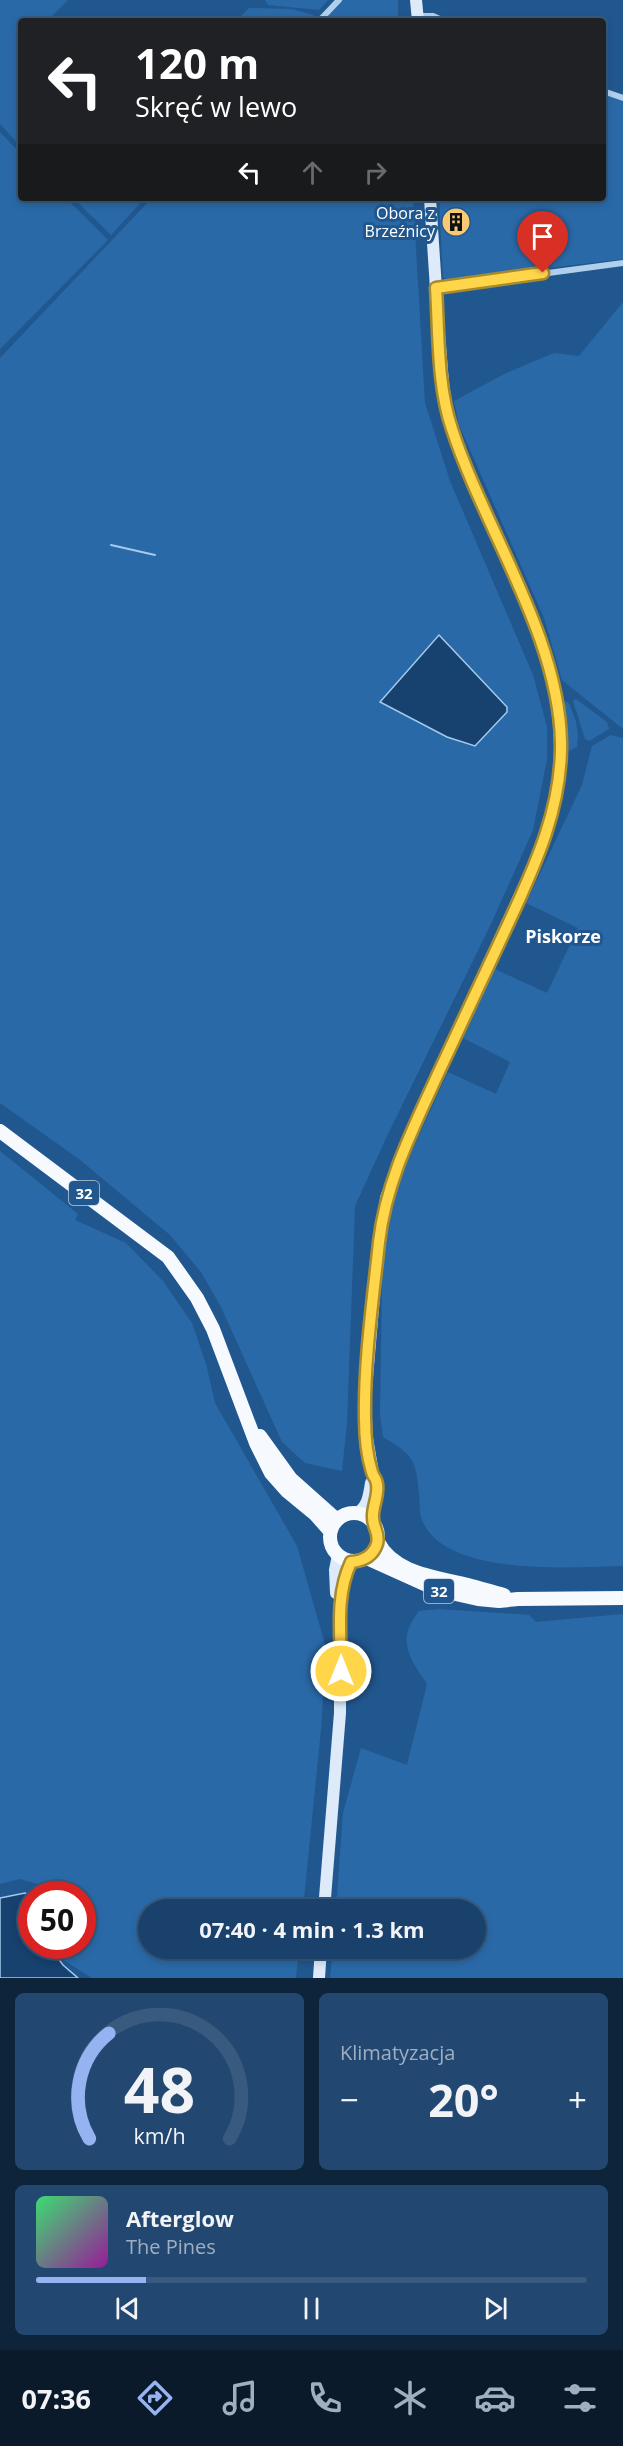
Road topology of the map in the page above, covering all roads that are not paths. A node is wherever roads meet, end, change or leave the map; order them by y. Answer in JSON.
{"nodes":[{"id":1,"x":339,"y":0,"type":"edge"},
{"id":2,"x":416,"y":0,"type":"edge"},
{"id":3,"x":322,"y":18,"type":"edge"},
{"id":4,"x":418,"y":18,"type":"edge"},
{"id":5,"x":423,"y":18,"type":"edge"},
{"id":6,"x":437,"y":18,"type":"edge"},
{"id":7,"x":606,"y":92,"type":"edge"},
{"id":8,"x":623,"y":98,"type":"edge"},
{"id":9,"x":430,"y":201,"type":"edge"},
{"id":10,"x":623,"y":263,"type":"edge"},
{"id":11,"x":436,"y":288,"type":"junction"},
{"id":12,"x":0,"y":1131,"type":"edge"},
{"id":13,"x":373,"y":1473,"type":"junction"},
{"id":14,"x":357,"y":1513,"type":"junction"},
{"id":15,"x":374,"y":1523,"type":"junction"},
{"id":16,"x":334,"y":1525,"type":"junction"},
{"id":17,"x":378,"y":1542,"type":"junction"},
{"id":18,"x":338,"y":1556,"type":"junction"},
{"id":19,"x":367,"y":1558,"type":"junction"},
{"id":20,"x":351,"y":1562,"type":"junction"},
{"id":21,"x":623,"y":1598,"type":"edge"},
{"id":22,"x":518,"y":1599,"type":"junction"},
{"id":23,"x":340,"y":1603,"type":"junction"},
{"id":24,"x":325,"y":1899,"type":"edge"},
{"id":25,"x":320,"y":1959,"type":"edge"},
{"id":26,"x":319,"y":1978,"type":"edge"}],
"edges":[{"from":1,"to":3,"type":"street"},
{"from":2,"to":4,"type":"street"},
{"from":5,"to":6,"type":"street"},
{"from":7,"to":8,"type":"street"},
{"from":9,"to":11,"type":"street"},
{"from":10,"to":11,"type":"street"},
{"from":11,"to":13,"type":"street"},
{"from":12,"to":16,"type":"main road","number":"32"},
{"from":13,"to":14,"type":"street"},
{"from":13,"to":15,"type":"street"},
{"from":14,"to":15,"type":"main road"},
{"from":14,"to":16,"type":"main road"},
{"from":15,"to":17,"type":"main road"},
{"from":16,"to":18,"type":"main road"},
{"from":17,"to":19,"type":"main road"},
{"from":17,"to":22,"type":"main road","number":"32"},
{"from":18,"to":20,"type":"main road"},
{"from":18,"to":23,"type":"street"},
{"from":19,"to":20,"type":"main road"},
{"from":19,"to":22,"type":"main road","number":"32"},
{"from":20,"to":23,"type":"street"},
{"from":21,"to":22,"type":"main road","number":"32"},
{"from":23,"to":24,"type":"street"},
{"from":25,"to":26,"type":"street"}]}
